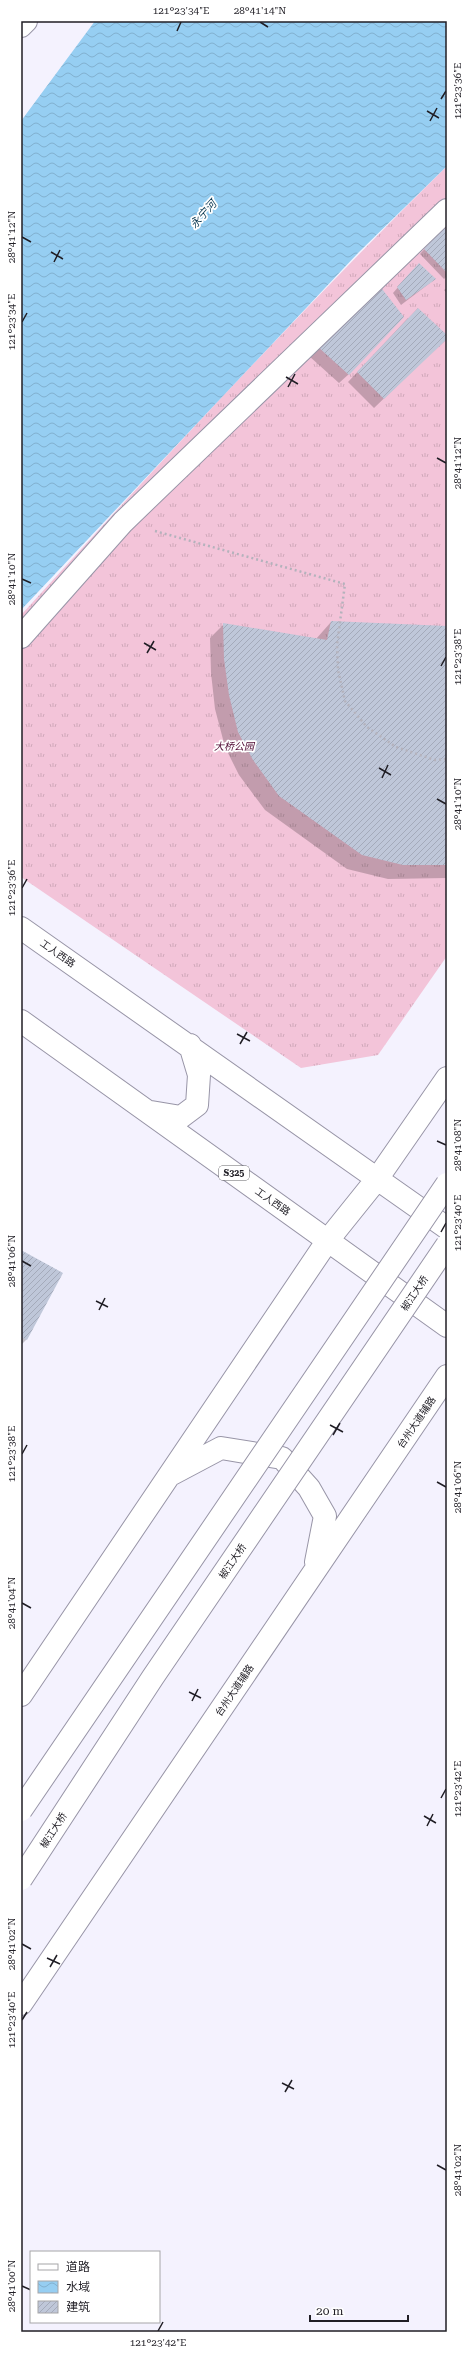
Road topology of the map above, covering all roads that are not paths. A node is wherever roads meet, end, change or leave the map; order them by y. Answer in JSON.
{"nodes":[{"id":1,"x":26,"y":21,"type":"edge"},
{"id":2,"x":21,"y":26,"type":"edge"},
{"id":3,"x":447,"y":210,"type":"edge"},
{"id":4,"x":21,"y":637,"type":"edge"},
{"id":5,"x":21,"y":928,"type":"edge"},
{"id":6,"x":21,"y":1021,"type":"edge"},
{"id":7,"x":190,"y":1045,"type":"junction"},
{"id":8,"x":447,"y":1078,"type":"edge"},
{"id":9,"x":148,"y":1112,"type":"junction"},
{"id":10,"x":377,"y":1179,"type":"junction"},
{"id":11,"x":447,"y":1184,"type":"edge"},
{"id":12,"x":447,"y":1228,"type":"edge"},
{"id":13,"x":328,"y":1240,"type":"junction"},
{"id":14,"x":447,"y":1244,"type":"edge"},
{"id":15,"x":447,"y":1326,"type":"edge"},
{"id":16,"x":447,"y":1376,"type":"edge"},
{"id":17,"x":169,"y":1476,"type":"junction"},
{"id":18,"x":315,"y":1571,"type":"junction"},
{"id":19,"x":21,"y":1695,"type":"edge"},
{"id":20,"x":21,"y":1810,"type":"edge"},
{"id":21,"x":21,"y":1879,"type":"edge"},
{"id":22,"x":21,"y":2004,"type":"edge"}],
"edges":[{"from":1,"to":2,"type":"main road"},
{"from":3,"to":4,"type":"main road"},
{"from":5,"to":7,"type":"main road","name":"工人西路"},
{"from":6,"to":9,"type":"main road","name":"工人西路","number":"S325"},
{"from":7,"to":9,"type":"main road"},
{"from":7,"to":10,"type":"main road","name":"工人西路"},
{"from":8,"to":10,"type":"main road"},
{"from":9,"to":13,"type":"main road","name":"工人西路","number":"S325"},
{"from":10,"to":12,"type":"main road","name":"工人西路"},
{"from":10,"to":13,"type":"main road"},
{"from":11,"to":20,"type":"main road","bridge":true},
{"from":13,"to":15,"type":"main road","name":"工人西路","number":"S325"},
{"from":13,"to":17,"type":"main road"},
{"from":14,"to":21,"type":"main road","name":"椒江大桥","bridge":true},
{"from":16,"to":18,"type":"main road","name":"台州大道辅路"},
{"from":17,"to":18,"type":"main road"},
{"from":17,"to":19,"type":"main road"},
{"from":18,"to":22,"type":"main road","name":"台州大道辅路"}]}
